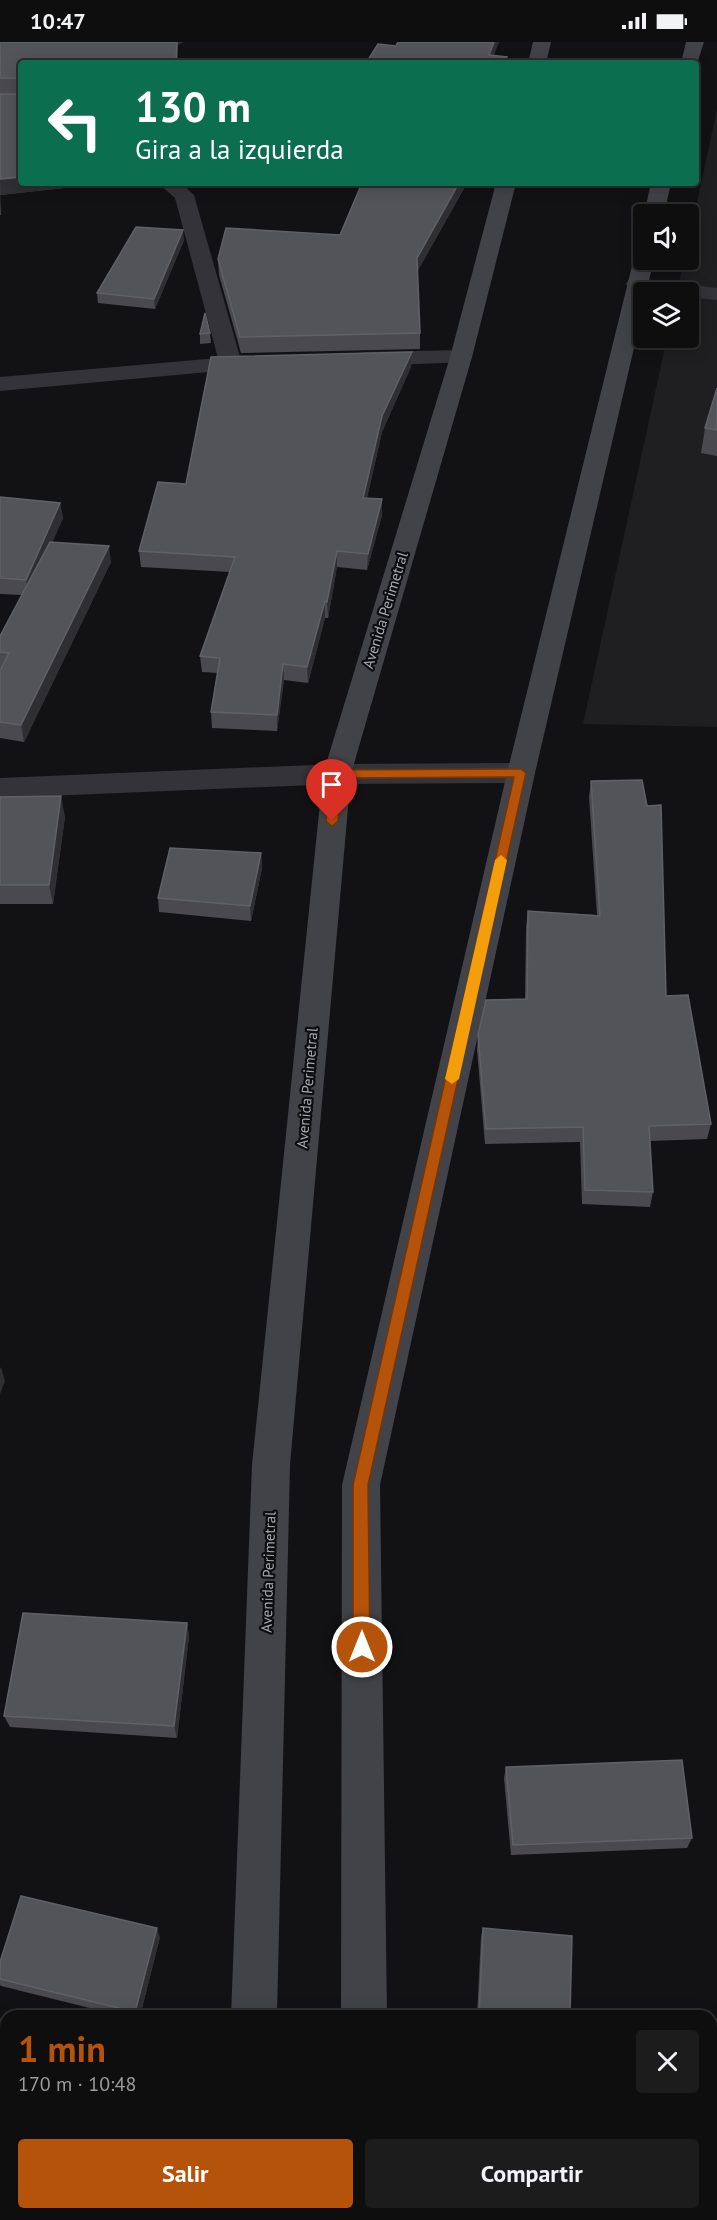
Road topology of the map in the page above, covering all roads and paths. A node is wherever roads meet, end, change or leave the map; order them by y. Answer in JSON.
{"nodes":[{"id":1,"x":542,"y":42,"type":"edge"},
{"id":2,"x":695,"y":42,"type":"edge"},
{"id":3,"x":538,"y":60,"type":"edge"},
{"id":4,"x":691,"y":60,"type":"edge"},
{"id":5,"x":172,"y":186,"type":"edge"},
{"id":6,"x":505,"y":186,"type":"edge"},
{"id":7,"x":660,"y":186,"type":"edge"},
{"id":8,"x":656,"y":204,"type":"edge"},
{"id":9,"x":640,"y":271,"type":"edge"},
{"id":10,"x":717,"y":294,"type":"edge"},
{"id":11,"x":461,"y":357,"type":"junction"},
{"id":12,"x":345,"y":359,"type":"edge"},
{"id":13,"x":276,"y":361,"type":"edge"},
{"id":14,"x":230,"y":362,"type":"junction"},
{"id":15,"x":0,"y":384,"type":"edge"},
{"id":16,"x":521,"y":773,"type":"junction"},
{"id":17,"x":337,"y":774,"type":"junction"},
{"id":18,"x":0,"y":788,"type":"edge"},
{"id":19,"x":254,"y":2010,"type":"edge"},
{"id":20,"x":364,"y":2010,"type":"edge"}],
"edges":[{"from":1,"to":3,"type":"main road"},
{"from":2,"to":4,"type":"main road"},
{"from":5,"to":14,"type":"street"},
{"from":6,"to":11,"type":"main road","name":"Avenida Perimetral"},
{"from":7,"to":8,"type":"main road"},
{"from":9,"to":10,"type":"street"},
{"from":9,"to":16,"type":"main road"},
{"from":11,"to":12,"type":"street"},
{"from":11,"to":17,"type":"main road","name":"Avenida Perimetral"},
{"from":13,"to":14,"type":"street"},
{"from":14,"to":15,"type":"street"},
{"from":16,"to":17,"type":"street"},
{"from":16,"to":20,"type":"main road"},
{"from":17,"to":18,"type":"street"},
{"from":17,"to":19,"type":"main road","name":"Avenida Perimetral"}]}
